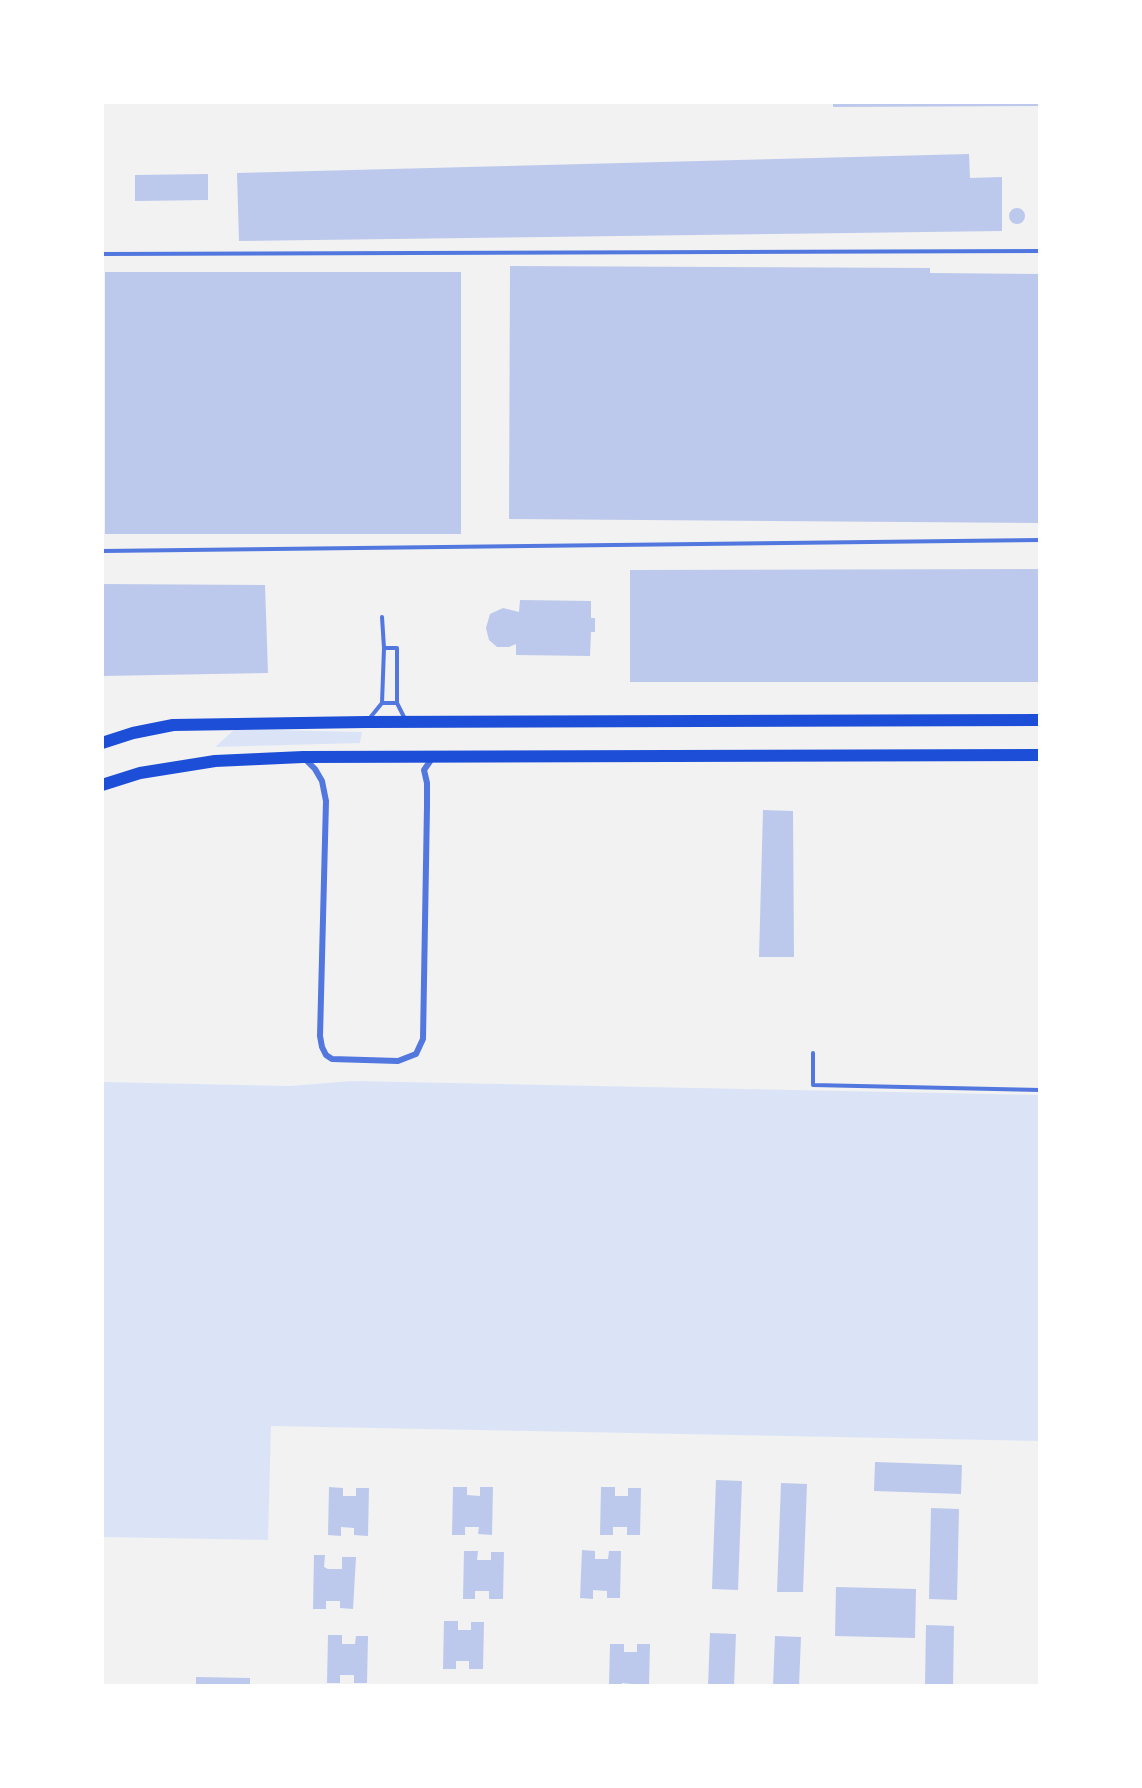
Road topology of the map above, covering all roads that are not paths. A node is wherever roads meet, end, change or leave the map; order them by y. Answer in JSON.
{"nodes":[{"id":1,"x":1040,"y":251,"type":"edge"},
{"id":2,"x":102,"y":254,"type":"edge"},
{"id":3,"x":1040,"y":540,"type":"edge"},
{"id":4,"x":102,"y":551,"type":"edge"},
{"id":5,"x":382,"y":617,"type":"dead end"},
{"id":6,"x":384,"y":648,"type":"junction"},
{"id":7,"x":382,"y":703,"type":"junction"},
{"id":8,"x":397,"y":703,"type":"junction"},
{"id":9,"x":1040,"y":720,"type":"edge"},
{"id":10,"x":366,"y":722,"type":"junction"},
{"id":11,"x":408,"y":722,"type":"junction"},
{"id":12,"x":102,"y":742,"type":"edge"},
{"id":13,"x":1040,"y":754,"type":"edge"},
{"id":14,"x":303,"y":757,"type":"junction"},
{"id":15,"x":433,"y":757,"type":"junction"},
{"id":16,"x":102,"y":785,"type":"edge"},
{"id":17,"x":813,"y":1053,"type":"dead end"},
{"id":18,"x":1040,"y":1090,"type":"edge"}],
"edges":[{"from":1,"to":2,"type":"lane"},
{"from":3,"to":4,"type":"lane"},
{"from":5,"to":6,"type":"lane"},
{"from":6,"to":7,"type":"lane"},
{"from":6,"to":8,"type":"lane"},
{"from":7,"to":8,"type":"lane"},
{"from":7,"to":10,"type":"lane"},
{"from":8,"to":11,"type":"lane"},
{"from":9,"to":11,"type":"main road"},
{"from":10,"to":11,"type":"main road"},
{"from":10,"to":12,"type":"main road"},
{"from":13,"to":15,"type":"main road"},
{"from":14,"to":15,"type":"main road"},
{"from":14,"to":15,"type":"street"},
{"from":14,"to":16,"type":"main road"},
{"from":17,"to":18,"type":"lane"}]}
